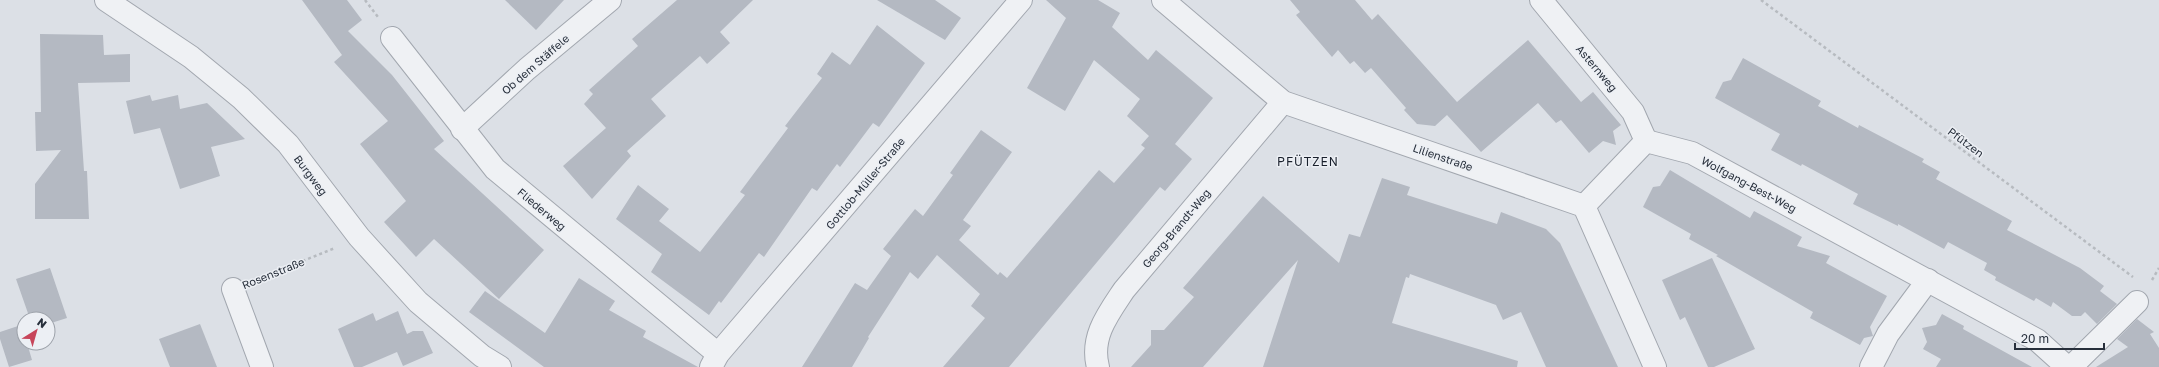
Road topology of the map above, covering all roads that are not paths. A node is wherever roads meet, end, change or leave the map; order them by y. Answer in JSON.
{"nodes":[{"id":1,"x":106,"y":0,"type":"edge"},
{"id":2,"x":610,"y":0,"type":"edge"},
{"id":3,"x":1021,"y":0,"type":"edge"},
{"id":4,"x":1163,"y":0,"type":"edge"},
{"id":5,"x":1541,"y":0,"type":"edge"},
{"id":6,"x":392,"y":38,"type":"dead end"},
{"id":7,"x":1283,"y":102,"type":"junction"},
{"id":8,"x":462,"y":129,"type":"junction"},
{"id":9,"x":1646,"y":141,"type":"junction"},
{"id":10,"x":1584,"y":206,"type":"junction"},
{"id":11,"x":1928,"y":280,"type":"junction"},
{"id":12,"x":233,"y":289,"type":"road end"},
{"id":13,"x":2137,"y":302,"type":"dead end"},
{"id":14,"x":715,"y":361,"type":"edge"},
{"id":15,"x":262,"y":367,"type":"edge"},
{"id":16,"x":500,"y":367,"type":"edge"},
{"id":17,"x":1098,"y":367,"type":"edge"},
{"id":18,"x":1655,"y":367,"type":"edge"},
{"id":19,"x":1871,"y":367,"type":"edge"},
{"id":20,"x":2067,"y":367,"type":"edge"},
{"id":21,"x":2071,"y":367,"type":"edge"}],
"edges":[{"from":1,"to":16,"type":"street","name":"Burgweg"},
{"from":2,"to":8,"type":"street","name":"Ob dem Stäffele"},
{"from":3,"to":14,"type":"street","name":"Gottlob-Müller-Straße"},
{"from":4,"to":7,"type":"street","name":"Lilienstraße"},
{"from":5,"to":9,"type":"street","name":"Asternweg"},
{"from":6,"to":8,"type":"street","name":"Fliederweg"},
{"from":7,"to":10,"type":"street","name":"Lilienstraße"},
{"from":7,"to":17,"type":"street","name":"Georg-Brandt-Weg"},
{"from":8,"to":14,"type":"street","name":"Fliederweg"},
{"from":9,"to":10,"type":"street"},
{"from":9,"to":11,"type":"street","name":"Wolfgang-Best-Weg"},
{"from":10,"to":18,"type":"street"},
{"from":11,"to":19,"type":"street"},
{"from":11,"to":20,"type":"street","name":"Wolfgang-Best-Weg"},
{"from":12,"to":15,"type":"street","name":"Rosenstraße"},
{"from":13,"to":21,"type":"street"}]}
